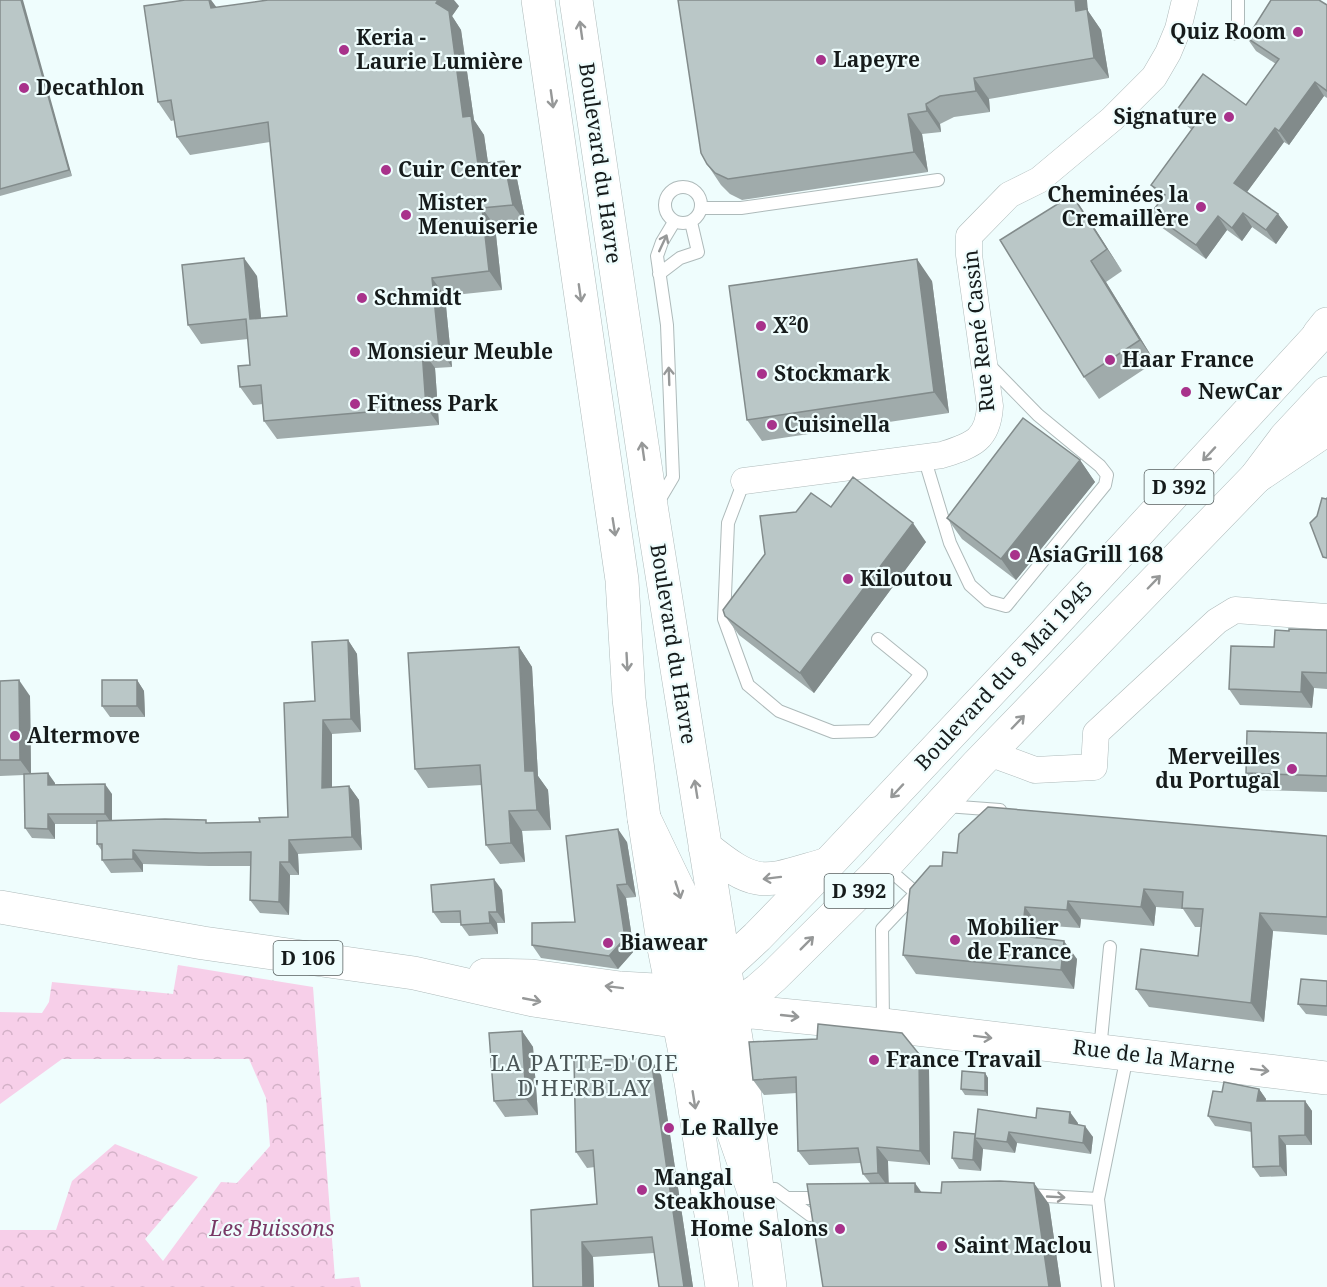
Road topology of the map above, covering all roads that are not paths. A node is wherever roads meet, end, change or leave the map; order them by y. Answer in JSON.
{"nodes":[{"id":1,"x":538,"y":0,"type":"edge"},
{"id":2,"x":576,"y":0,"type":"edge"},
{"id":3,"x":1185,"y":0,"type":"edge"},
{"id":4,"x":1238,"y":0,"type":"edge"},
{"id":5,"x":1234,"y":34,"type":"dead end"},
{"id":6,"x":938,"y":180,"type":"dead end"},
{"id":7,"x":702,"y":208,"type":"junction"},
{"id":8,"x":674,"y":222,"type":"junction"},
{"id":9,"x":691,"y":222,"type":"junction"},
{"id":10,"x":659,"y":274,"type":"junction"},
{"id":11,"x":1324,"y":328,"type":"edge"},
{"id":12,"x":984,"y":360,"type":"junction"},
{"id":13,"x":1327,"y":393,"type":"edge"},
{"id":14,"x":1240,"y":420,"type":"junction"},
{"id":15,"x":1327,"y":429,"type":"edge"},
{"id":16,"x":924,"y":457,"type":"junction"},
{"id":17,"x":1265,"y":464,"type":"junction"},
{"id":18,"x":744,"y":481,"type":"joint"},
{"id":19,"x":652,"y":512,"type":"junction"},
{"id":20,"x":1327,"y":617,"type":"edge"},
{"id":21,"x":878,"y":639,"type":"dead end"},
{"id":22,"x":989,"y":753,"type":"junction"},
{"id":23,"x":939,"y":806,"type":"junction"},
{"id":24,"x":1018,"y":811,"type":"edge"},
{"id":25,"x":644,"y":818,"type":"junction"},
{"id":26,"x":705,"y":847,"type":"junction"},
{"id":27,"x":828,"y":864,"type":"junction"},
{"id":28,"x":884,"y":865,"type":"junction"},
{"id":29,"x":0,"y":907,"type":"edge"},
{"id":30,"x":58,"y":926,"type":"junction"},
{"id":31,"x":0,"y":927,"type":"edge"},
{"id":32,"x":1110,"y":947,"type":"dead end"},
{"id":33,"x":715,"y":975,"type":"junction"},
{"id":34,"x":731,"y":1010,"type":"junction"},
{"id":35,"x":684,"y":1011,"type":"junction"},
{"id":36,"x":883,"y":1025,"type":"junction"},
{"id":37,"x":1113,"y":1053,"type":"junction"},
{"id":38,"x":1327,"y":1078,"type":"edge"},
{"id":39,"x":1020,"y":1195,"type":"edge"},
{"id":40,"x":834,"y":1197,"type":"edge"},
{"id":41,"x":768,"y":1198,"type":"junction"},
{"id":42,"x":1098,"y":1199,"type":"junction"},
{"id":43,"x":810,"y":1215,"type":"edge"},
{"id":44,"x":722,"y":1287,"type":"edge"},
{"id":45,"x":770,"y":1287,"type":"edge"},
{"id":46,"x":1108,"y":1287,"type":"edge"}],
"edges":[{"from":1,"to":25,"type":"main road","name":"Boulevard du Havre","one_way":true},
{"from":19,"to":2,"type":"main road","name":"Boulevard du Havre","one_way":true},
{"from":3,"to":12,"type":"street","name":"Rue René Cassin"},
{"from":4,"to":5,"type":"lane"},
{"from":6,"to":7,"type":"lane"},
{"from":7,"to":8,"type":"lane"},
{"from":7,"to":9,"type":"lane"},
{"from":8,"to":9,"type":"lane"},
{"from":10,"to":8,"type":"lane","one_way":true},
{"from":9,"to":10,"type":"lane"},
{"from":19,"to":10,"type":"lane","one_way":true},
{"from":11,"to":14,"type":"main road","name":"Boulevard du 8 Mai 1945","number":"D 392"},
{"from":12,"to":16,"type":"street","name":"Rue René Cassin"},
{"from":12,"to":16,"type":"lane"},
{"from":13,"to":17,"type":"main road","name":"Boulevard du 8 Mai 1945","number":"D 392"},
{"from":14,"to":17,"type":"main road"},
{"from":14,"to":27,"type":"main road","name":"Boulevard du 8 Mai 1945","number":"D 392","one_way":true},
{"from":15,"to":17,"type":"main road"},
{"from":16,"to":18,"type":"street","name":"Rue René Cassin"},
{"from":22,"to":17,"type":"main road","name":"Boulevard du 8 Mai 1945","number":"D 392","one_way":true},
{"from":18,"to":21,"type":"lane"},
{"from":26,"to":19,"type":"main road","name":"Boulevard du Havre","one_way":true},
{"from":20,"to":22,"type":"street"},
{"from":22,"to":23,"type":"main road","name":"Boulevard du 8 Mai 1945","number":"D 392"},
{"from":23,"to":24,"type":"lane"},
{"from":23,"to":28,"type":"main road","name":"Boulevard du 8 Mai 1945","number":"D 392"},
{"from":25,"to":33,"type":"main road","one_way":true},
{"from":25,"to":35,"type":"main road","name":"Boulevard du Havre"},
{"from":27,"to":26,"type":"main road","one_way":true},
{"from":26,"to":33,"type":"main road","name":"Boulevard du Havre"},
{"from":27,"to":33,"type":"main road","name":"Boulevard du 8 Mai 1945","number":"D 392"},
{"from":34,"to":28,"type":"main road","name":"Boulevard du 8 Mai 1945","number":"D 392","one_way":true},
{"from":28,"to":36,"type":"lane"},
{"from":29,"to":30,"type":"main road","number":"D 106"},
{"from":30,"to":31,"type":"main road","number":"D 106"},
{"from":30,"to":35,"type":"main road","number":"D 106"},
{"from":32,"to":37,"type":"lane"},
{"from":33,"to":34,"type":"main road","name":"Boulevard du Havre"},
{"from":33,"to":35,"type":"main road"},
{"from":34,"to":35,"type":"main road"},
{"from":34,"to":36,"type":"main road","name":"Rue de la Marne","one_way":true},
{"from":34,"to":41,"type":"main road","name":"Boulevard du Havre"},
{"from":35,"to":41,"type":"main road"},
{"from":35,"to":44,"type":"main road","name":"Boulevard du Havre","one_way":true},
{"from":36,"to":37,"type":"main road","name":"Rue de la Marne","one_way":true},
{"from":37,"to":38,"type":"main road","name":"Rue de la Marne","one_way":true},
{"from":37,"to":42,"type":"lane"},
{"from":39,"to":42,"type":"lane","one_way":true},
{"from":40,"to":41,"type":"lane"},
{"from":41,"to":43,"type":"lane"},
{"from":41,"to":45,"type":"main road","name":"Boulevard du Havre"},
{"from":42,"to":46,"type":"lane"}]}
